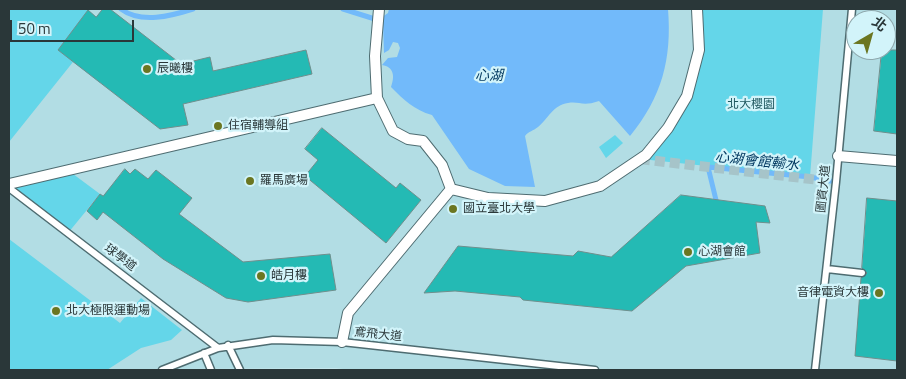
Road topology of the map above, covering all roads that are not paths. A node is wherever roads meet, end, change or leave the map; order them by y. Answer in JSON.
{"nodes":[{"id":1,"x":379,"y":9,"type":"edge"},
{"id":2,"x":698,"y":9,"type":"edge"},
{"id":3,"x":852,"y":9,"type":"edge"},
{"id":4,"x":377,"y":98,"type":"junction"},
{"id":5,"x":838,"y":156,"type":"junction"},
{"id":6,"x":897,"y":162,"type":"edge"},
{"id":7,"x":9,"y":184,"type":"edge"},
{"id":8,"x":9,"y":188,"type":"edge"},
{"id":9,"x":451,"y":189,"type":"junction"},
{"id":10,"x":826,"y":270,"type":"junction"},
{"id":11,"x":862,"y":273,"type":"dead end"},
{"id":12,"x":342,"y":342,"type":"junction"},
{"id":13,"x":228,"y":345,"type":"junction"},
{"id":14,"x":218,"y":348,"type":"junction"},
{"id":15,"x":204,"y":353,"type":"junction"},
{"id":16,"x":162,"y":370,"type":"edge"},
{"id":17,"x":211,"y":370,"type":"edge"},
{"id":18,"x":240,"y":370,"type":"edge"},
{"id":19,"x":595,"y":370,"type":"edge"},
{"id":20,"x":815,"y":370,"type":"edge"}],
"edges":[{"from":1,"to":4,"type":"street"},
{"from":2,"to":9,"type":"street"},
{"from":3,"to":5,"type":"lane","name":"圖資大道"},
{"from":4,"to":7,"type":"street"},
{"from":4,"to":9,"type":"street"},
{"from":5,"to":6,"type":"street"},
{"from":5,"to":10,"type":"lane","name":"圖資大道"},
{"from":8,"to":14,"type":"lane","name":"球學道"},
{"from":9,"to":12,"type":"street"},
{"from":10,"to":11,"type":"lane"},
{"from":10,"to":20,"type":"lane","name":"圖資大道"},
{"from":12,"to":13,"type":"lane","name":"鳶飛大道"},
{"from":12,"to":19,"type":"lane","name":"鳶飛大道"},
{"from":13,"to":14,"type":"lane","name":"鳶飛大道"},
{"from":13,"to":18,"type":"lane"},
{"from":14,"to":15,"type":"lane","name":"鳶飛大道"},
{"from":15,"to":16,"type":"lane","name":"鳶飛大道"},
{"from":15,"to":17,"type":"lane"}]}
